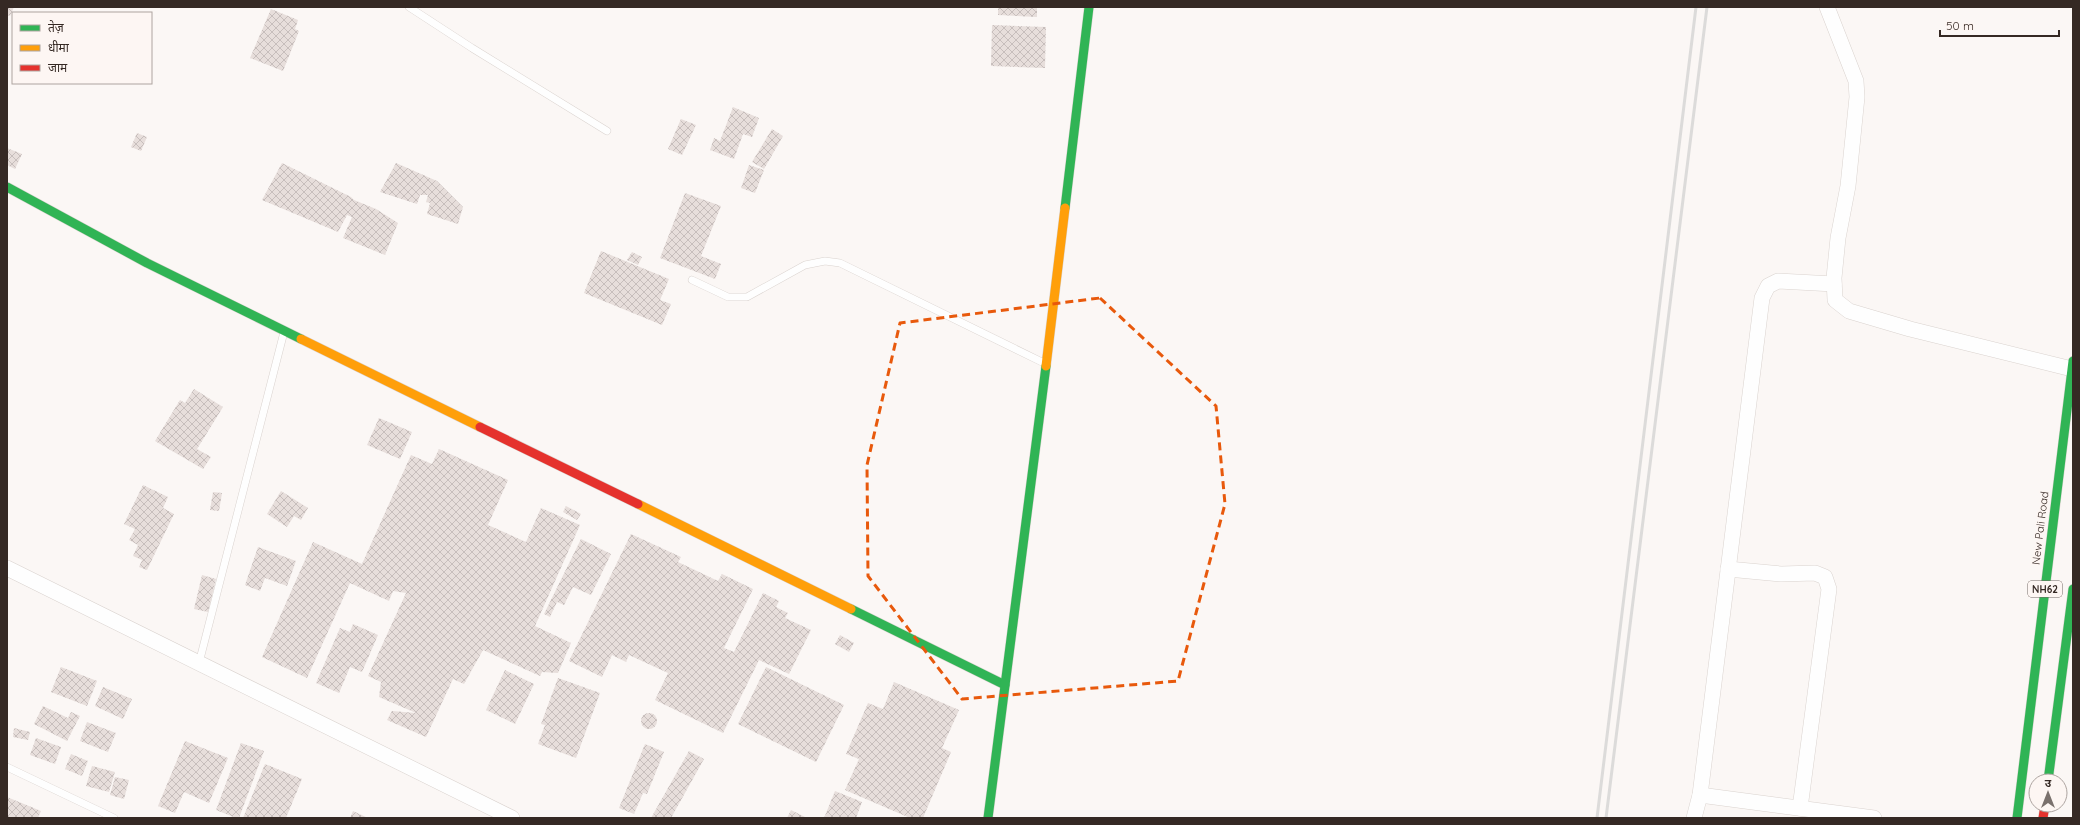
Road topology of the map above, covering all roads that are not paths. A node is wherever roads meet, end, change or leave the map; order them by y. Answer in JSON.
{"nodes":[{"id":1,"x":409,"y":7,"type":"edge"},
{"id":2,"x":1089,"y":7,"type":"edge"},
{"id":3,"x":1827,"y":7,"type":"edge"},
{"id":4,"x":607,"y":131,"type":"dead end"},
{"id":5,"x":7,"y":186,"type":"edge"},
{"id":6,"x":692,"y":280,"type":"dead end"},
{"id":7,"x":1834,"y":284,"type":"junction"},
{"id":8,"x":285,"y":330,"type":"junction"},
{"id":9,"x":1046,"y":364,"type":"junction"},
{"id":10,"x":2072,"y":365,"type":"edge"},
{"id":11,"x":7,"y":569,"type":"edge"},
{"id":12,"x":1728,"y":569,"type":"junction"},
{"id":13,"x":2073,"y":589,"type":"edge"},
{"id":14,"x":199,"y":663,"type":"junction"},
{"id":15,"x":1005,"y":685,"type":"junction"},
{"id":16,"x":7,"y":767,"type":"edge"},
{"id":17,"x":2049,"y":773,"type":"edge"},
{"id":18,"x":1700,"y":795,"type":"junction"},
{"id":19,"x":1800,"y":808,"type":"junction"},
{"id":20,"x":114,"y":818,"type":"edge"},
{"id":21,"x":512,"y":818,"type":"edge"},
{"id":22,"x":988,"y":818,"type":"edge"},
{"id":23,"x":1694,"y":818,"type":"edge"},
{"id":24,"x":1874,"y":818,"type":"edge"},
{"id":25,"x":2017,"y":818,"type":"edge"}],
"edges":[{"from":1,"to":4,"type":"lane"},
{"from":2,"to":9,"type":"main road"},
{"from":3,"to":7,"type":"street"},
{"from":5,"to":8,"type":"main road"},
{"from":6,"to":9,"type":"lane"},
{"from":7,"to":10,"type":"street"},
{"from":7,"to":12,"type":"street"},
{"from":8,"to":14,"type":"lane"},
{"from":8,"to":15,"type":"main road"},
{"from":9,"to":15,"type":"main road"},
{"from":10,"to":25,"type":"main road","name":"New Pali Road","number":"NH62"},
{"from":11,"to":14,"type":"street"},
{"from":12,"to":18,"type":"street"},
{"from":12,"to":19,"type":"street"},
{"from":13,"to":17,"type":"main road","number":"NH62"},
{"from":14,"to":21,"type":"street"},
{"from":15,"to":22,"type":"main road"},
{"from":16,"to":20,"type":"lane"},
{"from":18,"to":19,"type":"street"},
{"from":18,"to":23,"type":"street"},
{"from":19,"to":24,"type":"street"}]}
